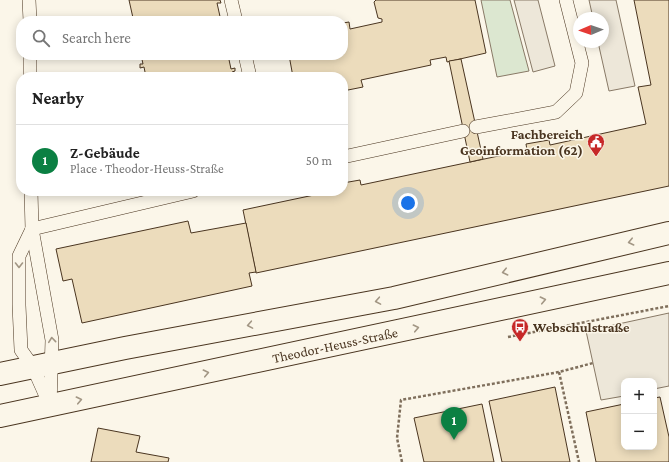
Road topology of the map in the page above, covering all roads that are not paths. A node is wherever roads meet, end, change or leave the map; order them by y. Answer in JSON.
{"nodes":[{"id":1,"x":29,"y":0,"type":"edge"},
{"id":2,"x":231,"y":0,"type":"edge"},
{"id":3,"x":566,"y":0,"type":"edge"},
{"id":4,"x":30,"y":16,"type":"edge"},
{"id":5,"x":235,"y":16,"type":"edge"},
{"id":6,"x":30,"y":60,"type":"edge"},
{"id":7,"x":246,"y":60,"type":"edge"},
{"id":8,"x":30,"y":72,"type":"edge"},
{"id":9,"x":249,"y":72,"type":"edge"},
{"id":10,"x":476,"y":128,"type":"dead end"},
{"id":11,"x":463,"y":131,"type":"dead end"},
{"id":12,"x":348,"y":156,"type":"edge"},
{"id":13,"x":31,"y":196,"type":"edge"},
{"id":14,"x":172,"y":196,"type":"edge"},
{"id":15,"x":32,"y":229,"type":"junction"},
{"id":16,"x":669,"y":232,"type":"edge"},
{"id":17,"x":669,"y":273,"type":"edge"},
{"id":18,"x":43,"y":365,"type":"junction"},
{"id":19,"x":0,"y":374,"type":"edge"},
{"id":20,"x":50,"y":406,"type":"junction"},
{"id":21,"x":0,"y":416,"type":"edge"}],
"edges":[{"from":1,"to":4,"type":"lane"},
{"from":2,"to":5,"type":"lane"},
{"from":3,"to":10,"type":"lane"},
{"from":6,"to":8,"type":"lane"},
{"from":7,"to":9,"type":"lane"},
{"from":11,"to":12,"type":"lane"},
{"from":13,"to":15,"type":"lane"},
{"from":14,"to":15,"type":"lane"},
{"from":18,"to":15,"type":"lane","one_way":true},
{"from":15,"to":18,"type":"lane","one_way":true},
{"from":16,"to":18,"type":"main road","one_way":true},
{"from":20,"to":17,"type":"main road","name":"Theodor-Heuss-Straße","one_way":true},
{"from":18,"to":19,"type":"main road"},
{"from":18,"to":20,"type":"lane"},
{"from":18,"to":20,"type":"lane"},
{"from":20,"to":21,"type":"main road","name":"Theodor-Heuss-Straße"}]}
